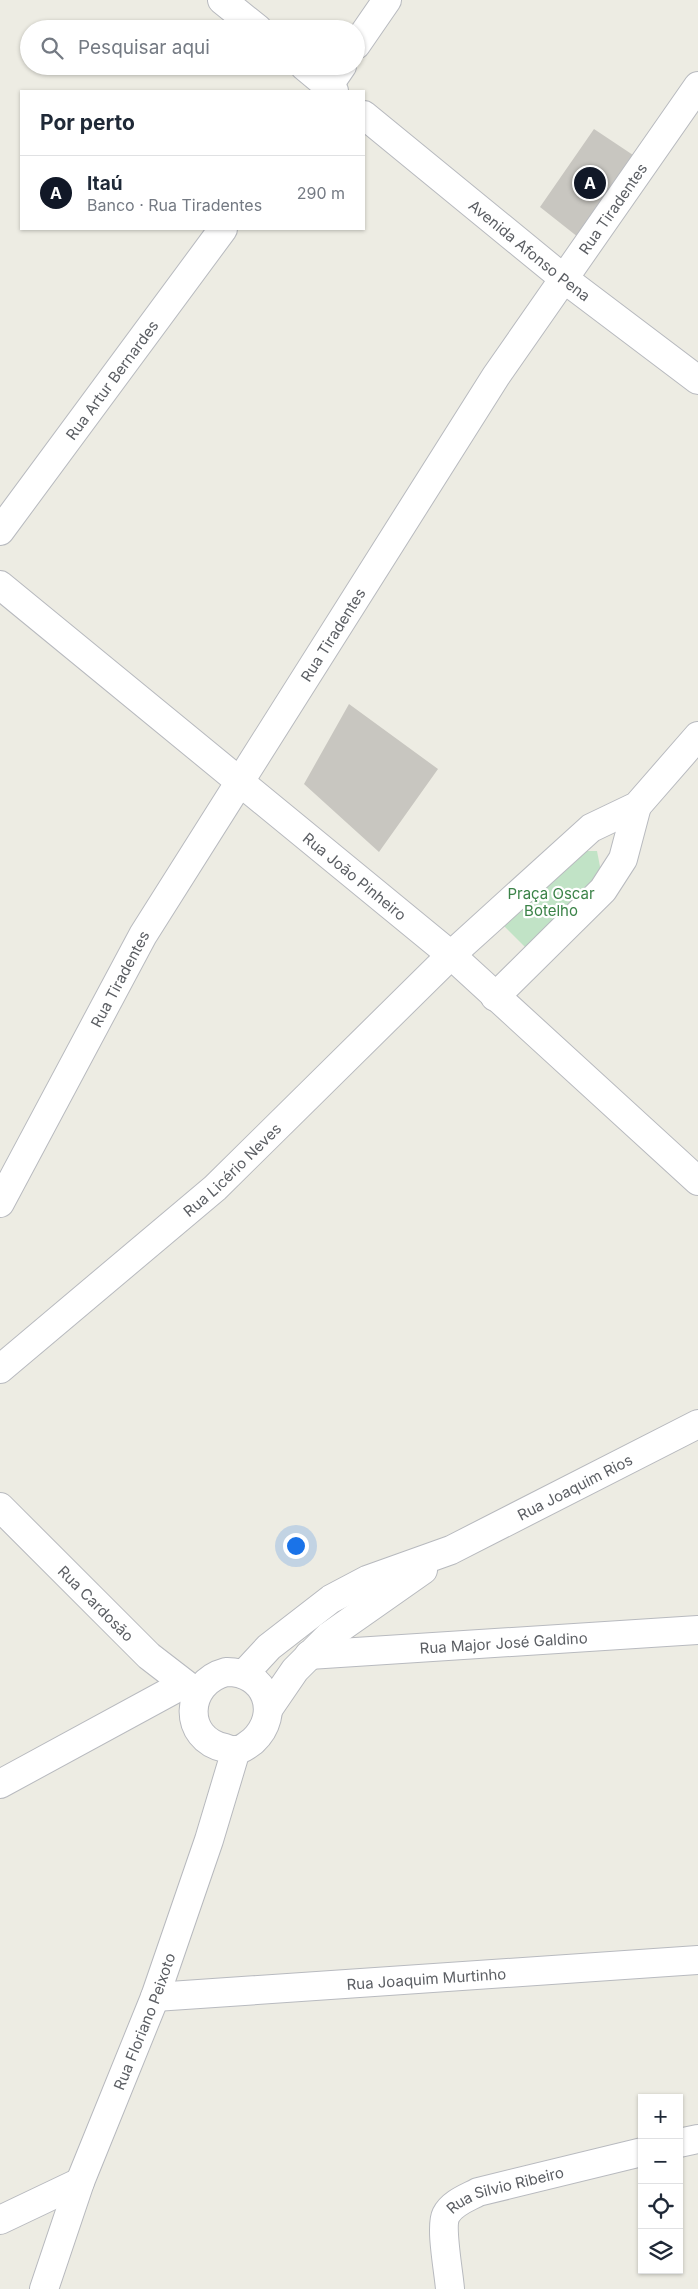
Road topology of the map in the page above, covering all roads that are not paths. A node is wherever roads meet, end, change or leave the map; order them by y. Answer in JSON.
{"nodes":[{"id":1,"x":222,"y":0,"type":"edge"},
{"id":2,"x":386,"y":0,"type":"edge"},
{"id":3,"x":247,"y":20,"type":"edge"},
{"id":4,"x":365,"y":32,"type":"edge"},
{"id":5,"x":318,"y":75,"type":"edge"},
{"id":6,"x":332,"y":84,"type":"edge"},
{"id":7,"x":698,"y":86,"type":"edge"},
{"id":8,"x":365,"y":116,"type":"edge"},
{"id":9,"x":222,"y":230,"type":"edge"},
{"id":10,"x":563,"y":278,"type":"junction"},
{"id":11,"x":698,"y":380,"type":"edge"},
{"id":12,"x":0,"y":531,"type":"edge"},
{"id":13,"x":0,"y":584,"type":"edge"},
{"id":14,"x":698,"y":736,"type":"edge"},
{"id":15,"x":241,"y":781,"type":"junction"},
{"id":16,"x":637,"y":806,"type":"junction"},
{"id":17,"x":451,"y":956,"type":"junction"},
{"id":18,"x":495,"y":998,"type":"junction"},
{"id":19,"x":698,"y":1182,"type":"edge"},
{"id":20,"x":0,"y":1203,"type":"edge"},
{"id":21,"x":0,"y":1369,"type":"edge"},
{"id":22,"x":698,"y":1424,"type":"edge"},
{"id":23,"x":0,"y":1507,"type":"edge"},
{"id":24,"x":450,"y":1550,"type":"junction"},
{"id":25,"x":698,"y":1630,"type":"edge"},
{"id":26,"x":310,"y":1656,"type":"junction"},
{"id":27,"x":244,"y":1674,"type":"junction"},
{"id":28,"x":190,"y":1689,"type":"junction"},
{"id":29,"x":269,"y":1708,"type":"junction"},
{"id":30,"x":236,"y":1750,"type":"junction"},
{"id":31,"x":0,"y":1784,"type":"edge"},
{"id":32,"x":698,"y":1960,"type":"edge"},
{"id":33,"x":154,"y":1997,"type":"junction"},
{"id":34,"x":698,"y":2139,"type":"edge"},
{"id":35,"x":683,"y":2142,"type":"edge"},
{"id":36,"x":638,"y":2153,"type":"edge"},
{"id":37,"x":80,"y":2182,"type":"junction"},
{"id":38,"x":0,"y":2220,"type":"edge"},
{"id":39,"x":44,"y":2289,"type":"edge"},
{"id":40,"x":450,"y":2289,"type":"edge"}],
"edges":[{"from":1,"to":3,"type":"street"},
{"from":2,"to":4,"type":"street"},
{"from":5,"to":6,"type":"street"},
{"from":7,"to":10,"type":"street","name":"Rua Tiradentes"},
{"from":8,"to":10,"type":"street","name":"Avenida Afonso Pena"},
{"from":9,"to":12,"type":"street","name":"Rua Artur Bernardes"},
{"from":10,"to":11,"type":"street","name":"Avenida Afonso Pena"},
{"from":10,"to":15,"type":"street","name":"Rua Tiradentes"},
{"from":13,"to":15,"type":"street","name":"Rua João Pinheiro"},
{"from":14,"to":16,"type":"street"},
{"from":15,"to":17,"type":"street","name":"Rua João Pinheiro"},
{"from":15,"to":20,"type":"street","name":"Rua Tiradentes"},
{"from":16,"to":17,"type":"street","name":"Rua Licério Neves"},
{"from":16,"to":18,"type":"street"},
{"from":17,"to":18,"type":"street","name":"Rua João Pinheiro"},
{"from":17,"to":21,"type":"street","name":"Rua Licério Neves"},
{"from":18,"to":19,"type":"street","name":"Rua João Pinheiro"},
{"from":22,"to":24,"type":"street","name":"Rua Joaquim Rios"},
{"from":23,"to":28,"type":"street","name":"Rua Cardosão"},
{"from":24,"to":26,"type":"street","name":"Rua Joaquim Rios"},
{"from":24,"to":27,"type":"street","name":"Rua Joaquim Rios"},
{"from":25,"to":26,"type":"street","name":"Rua Major José Galdino"},
{"from":26,"to":29,"type":"street","name":"Rua Joaquim Rios"},
{"from":27,"to":28,"type":"street"},
{"from":27,"to":29,"type":"street"},
{"from":28,"to":30,"type":"street"},
{"from":28,"to":31,"type":"street"},
{"from":29,"to":30,"type":"street"},
{"from":30,"to":33,"type":"street","name":"Rua Floriano Peixoto"},
{"from":32,"to":33,"type":"street","name":"Rua Joaquim Murtinho"},
{"from":33,"to":37,"type":"street","name":"Rua Floriano Peixoto"},
{"from":34,"to":35,"type":"street"},
{"from":36,"to":40,"type":"street","name":"Rua Silvio Ribeiro"},
{"from":37,"to":38,"type":"street"},
{"from":37,"to":39,"type":"street","name":"Rua Floriano Peixoto"}]}
